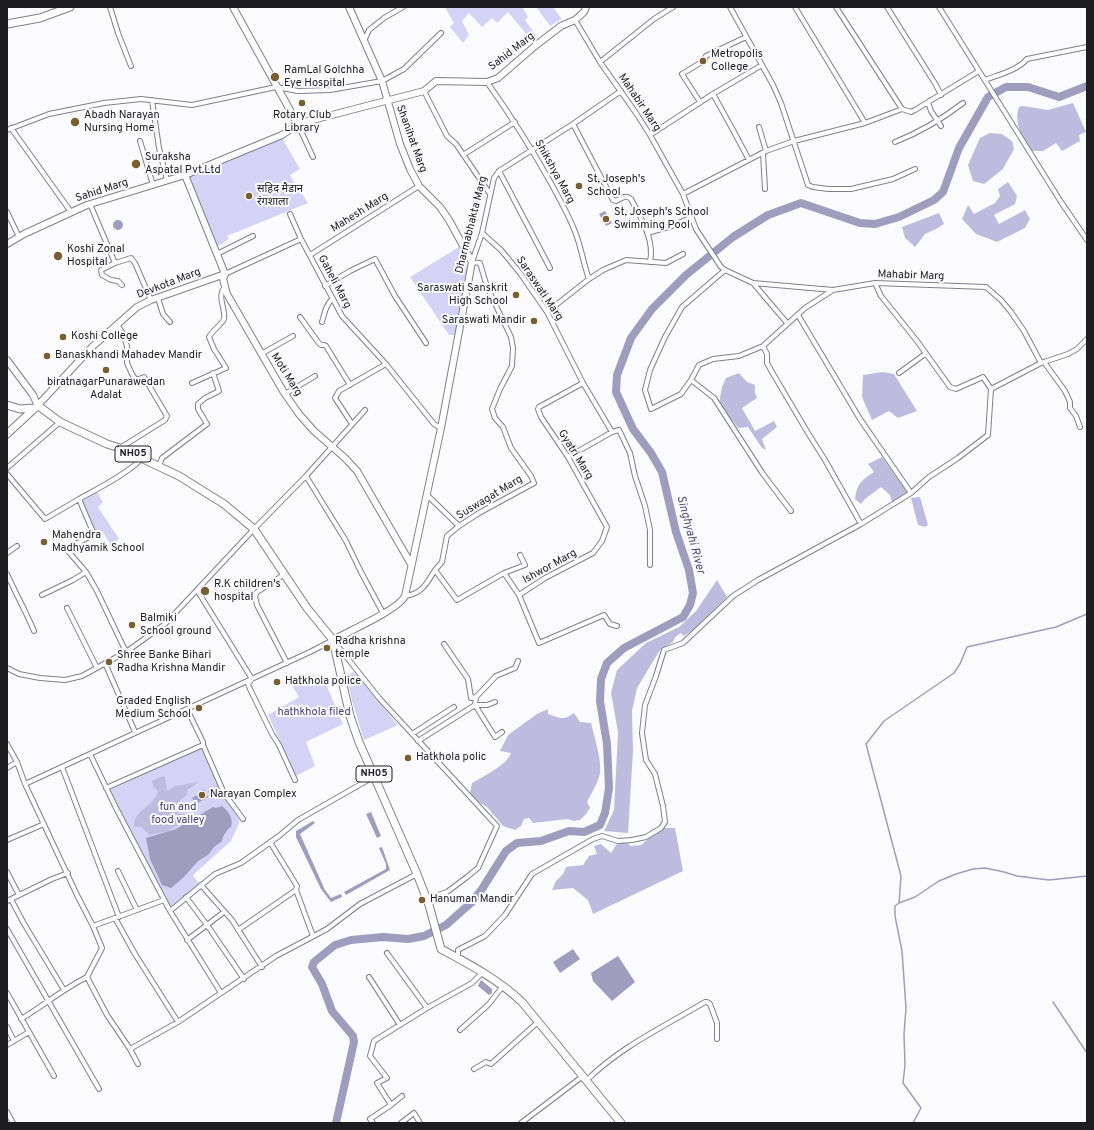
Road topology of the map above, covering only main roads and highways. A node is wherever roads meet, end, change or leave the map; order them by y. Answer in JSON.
{"nodes":[{"id":1,"x":70,"y":7,"type":"edge"},
{"id":2,"x":7,"y":24,"type":"edge"},
{"id":3,"x":7,"y":405,"type":"edge"},
{"id":4,"x":37,"y":406,"type":"junction"},
{"id":5,"x":7,"y":434,"type":"edge"},
{"id":6,"x":620,"y":1123,"type":"edge"}],
"edges":[{"from":1,"to":2,"type":"main road"},
{"from":3,"to":4,"type":"main road"},
{"from":4,"to":5,"type":"main road"},
{"from":4,"to":6,"type":"main road","number":"NH05"}]}
